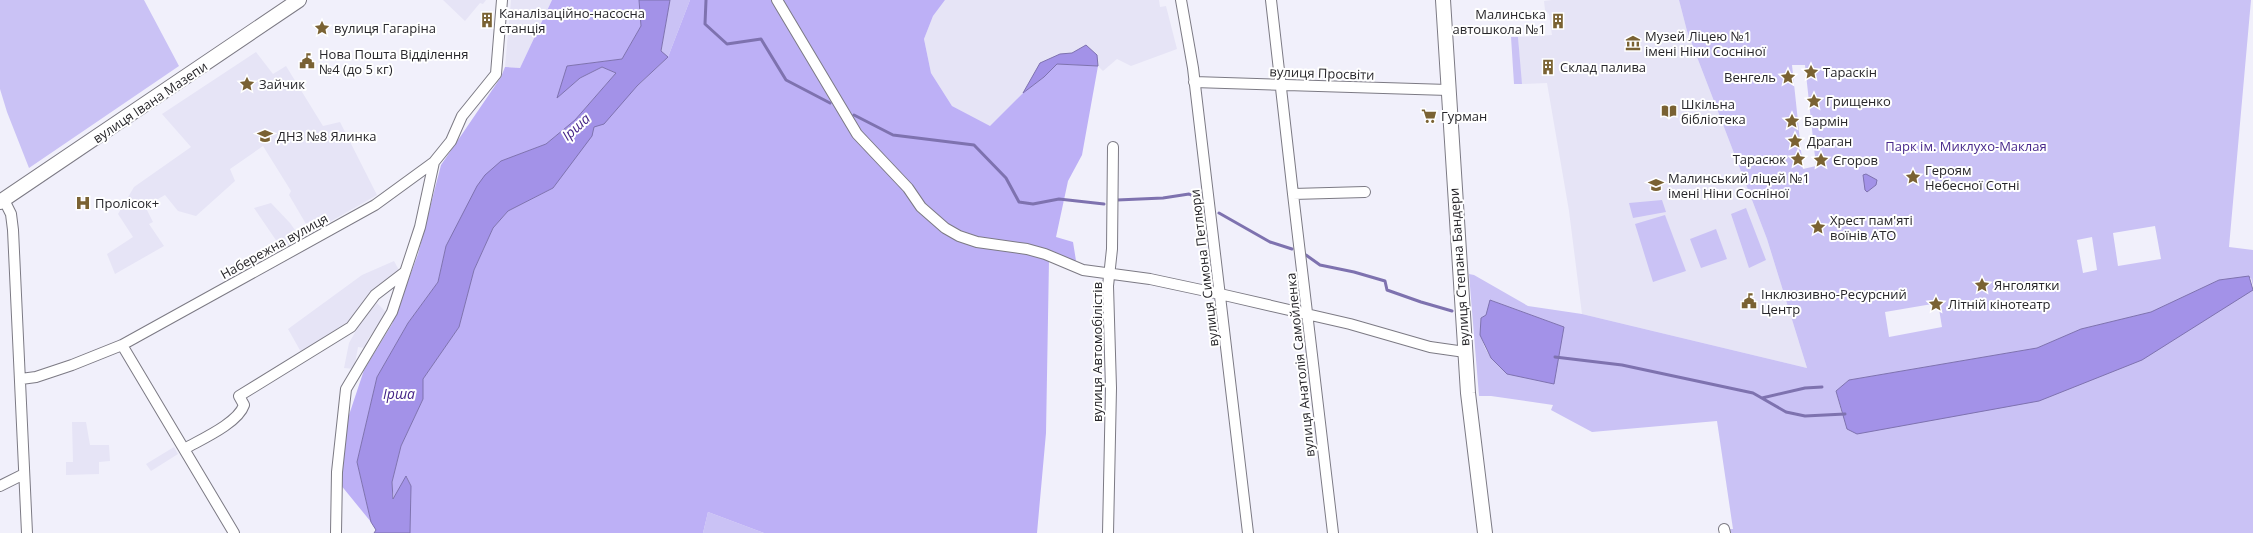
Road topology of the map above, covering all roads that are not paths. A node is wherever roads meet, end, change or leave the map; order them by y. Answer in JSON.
{"nodes":[{"id":1,"x":299,"y":0,"type":"edge"},
{"id":2,"x":502,"y":0,"type":"edge"},
{"id":3,"x":777,"y":0,"type":"edge"},
{"id":4,"x":1181,"y":0,"type":"edge"},
{"id":5,"x":1271,"y":0,"type":"edge"},
{"id":6,"x":1443,"y":0,"type":"edge"},
{"id":7,"x":1194,"y":82,"type":"junction"},
{"id":8,"x":1280,"y":86,"type":"junction"},
{"id":9,"x":1448,"y":90,"type":"junction"},
{"id":10,"x":1113,"y":146,"type":"dead end"},
{"id":11,"x":434,"y":162,"type":"junction"},
{"id":12,"x":1365,"y":192,"type":"dead end"},
{"id":13,"x":1293,"y":194,"type":"junction"},
{"id":14,"x":1,"y":199,"type":"edge"},
{"id":15,"x":405,"y":272,"type":"junction"},
{"id":16,"x":1110,"y":273,"type":"junction"},
{"id":17,"x":1220,"y":294,"type":"junction"},
{"id":18,"x":1308,"y":316,"type":"junction"},
{"id":19,"x":122,"y":345,"type":"junction"},
{"id":20,"x":1465,"y":352,"type":"junction"},
{"id":21,"x":21,"y":379,"type":"junction"},
{"id":22,"x":186,"y":448,"type":"junction"},
{"id":23,"x":24,"y":474,"type":"junction"},
{"id":24,"x":0,"y":486,"type":"edge"},
{"id":25,"x":27,"y":533,"type":"edge"},
{"id":26,"x":234,"y":533,"type":"edge"},
{"id":27,"x":336,"y":533,"type":"edge"},
{"id":28,"x":1108,"y":533,"type":"edge"},
{"id":29,"x":1248,"y":533,"type":"edge"},
{"id":30,"x":1333,"y":533,"type":"edge"},
{"id":31,"x":1485,"y":533,"type":"edge"}],
"edges":[{"from":1,"to":14,"type":"street","name":"вулиця Івана Мазепи"},
{"from":2,"to":11,"type":"street","name":"Набережна вулиця"},
{"from":3,"to":16,"type":"street"},
{"from":4,"to":7,"type":"street","name":"вулиця Симона Петлюри"},
{"from":5,"to":8,"type":"street","name":"вулиця Анатолія Самойленка"},
{"from":6,"to":9,"type":"street","name":"вулиця Степана Бандери"},
{"from":7,"to":8,"type":"street","name":"вулиця Просвіти"},
{"from":7,"to":17,"type":"street","name":"вулиця Симона Петлюри"},
{"from":8,"to":9,"type":"street","name":"вулиця Просвіти"},
{"from":8,"to":13,"type":"street","name":"вулиця Анатолія Самойленка"},
{"from":9,"to":20,"type":"street","name":"вулиця Степана Бандери"},
{"from":10,"to":16,"type":"street","name":"вулиця Автомобілістів"},
{"from":11,"to":15,"type":"street","name":"Набережна вулиця"},
{"from":11,"to":19,"type":"street","name":"Набережна вулиця"},
{"from":12,"to":13,"type":"street"},
{"from":13,"to":18,"type":"street","name":"вулиця Анатолія Самойленка"},
{"from":14,"to":21,"type":"street"},
{"from":15,"to":22,"type":"street"},
{"from":15,"to":27,"type":"street","name":"Набережна вулиця"},
{"from":16,"to":17,"type":"street"},
{"from":16,"to":28,"type":"street","name":"вулиця Автомобілістів"},
{"from":17,"to":18,"type":"street"},
{"from":17,"to":29,"type":"street","name":"вулиця Симона Петлюри"},
{"from":18,"to":20,"type":"street"},
{"from":18,"to":30,"type":"street","name":"вулиця Анатолія Самойленка"},
{"from":19,"to":21,"type":"street","name":"Набережна вулиця"},
{"from":19,"to":22,"type":"street"},
{"from":20,"to":31,"type":"street","name":"вулиця Степана Бандери"},
{"from":21,"to":23,"type":"street"},
{"from":22,"to":26,"type":"street"},
{"from":23,"to":24,"type":"street"},
{"from":23,"to":25,"type":"street"}]}
